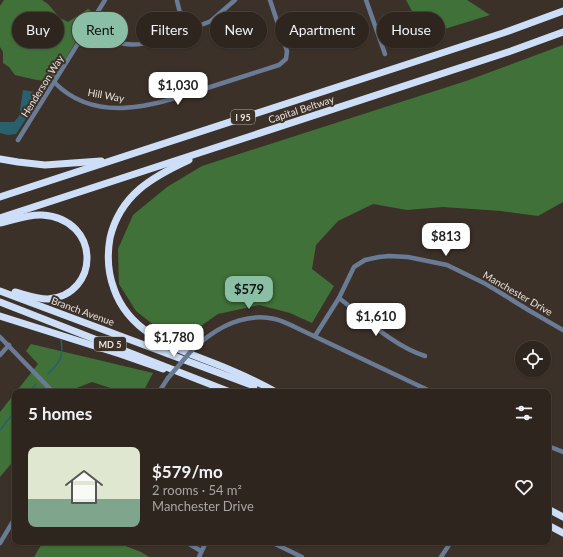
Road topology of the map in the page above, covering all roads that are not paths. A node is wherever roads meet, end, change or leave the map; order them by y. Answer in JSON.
{"nodes":[{"id":1,"x":105,"y":0,"type":"edge"},
{"id":2,"x":235,"y":0,"type":"edge"},
{"id":3,"x":270,"y":0,"type":"edge"},
{"id":4,"x":366,"y":0,"type":"edge"},
{"id":5,"x":177,"y":1,"type":"dead end"},
{"id":6,"x":563,"y":11,"type":"edge"},
{"id":7,"x":98,"y":12,"type":"edge"},
{"id":8,"x":180,"y":12,"type":"edge"},
{"id":9,"x":202,"y":25,"type":"edge"},
{"id":10,"x":563,"y":32,"type":"edge"},
{"id":11,"x":76,"y":48,"type":"edge"},
{"id":12,"x":385,"y":54,"type":"dead end"},
{"id":13,"x":55,"y":83,"type":"junction"},
{"id":14,"x":18,"y":140,"type":"dead end"},
{"id":15,"x":231,"y":142,"type":"junction"},
{"id":16,"x":0,"y":159,"type":"edge"},
{"id":17,"x":109,"y":161,"type":"junction"},
{"id":18,"x":0,"y":197,"type":"edge"},
{"id":19,"x":0,"y":218,"type":"edge"},
{"id":20,"x":0,"y":223,"type":"edge"},
{"id":21,"x":0,"y":287,"type":"edge"},
{"id":22,"x":0,"y":291,"type":"edge"},
{"id":23,"x":339,"y":298,"type":"junction"},
{"id":24,"x":0,"y":302,"type":"edge"},
{"id":25,"x":0,"y":316,"type":"edge"},
{"id":26,"x":563,"y":330,"type":"edge"},
{"id":27,"x":315,"y":336,"type":"junction"},
{"id":28,"x":0,"y":337,"type":"edge"},
{"id":29,"x":9,"y":346,"type":"junction"},
{"id":30,"x":0,"y":355,"type":"edge"},
{"id":31,"x":424,"y":356,"type":"dead end"},
{"id":32,"x":220,"y":388,"type":"joint"},
{"id":33,"x":51,"y":389,"type":"edge"},
{"id":34,"x":161,"y":389,"type":"edge"},
{"id":35,"x":263,"y":389,"type":"edge"},
{"id":36,"x":270,"y":389,"type":"edge"},
{"id":37,"x":426,"y":389,"type":"edge"},
{"id":38,"x":551,"y":447,"type":"edge"},
{"id":39,"x":563,"y":452,"type":"edge"},
{"id":40,"x":551,"y":511,"type":"edge"},
{"id":41,"x":563,"y":517,"type":"edge"},
{"id":42,"x":12,"y":523,"type":"edge"},
{"id":43,"x":551,"y":527,"type":"edge"},
{"id":44,"x":563,"y":533,"type":"edge"},
{"id":45,"x":0,"y":543,"type":"edge"},
{"id":46,"x":191,"y":545,"type":"edge"},
{"id":47,"x":204,"y":545,"type":"edge"},
{"id":48,"x":277,"y":545,"type":"edge"},
{"id":49,"x":449,"y":545,"type":"edge"},
{"id":50,"x":201,"y":551,"type":"junction"},
{"id":51,"x":294,"y":555,"type":"edge"},
{"id":52,"x":199,"y":557,"type":"edge"},
{"id":53,"x":302,"y":557,"type":"edge"},
{"id":54,"x":441,"y":557,"type":"edge"}],
"edges":[{"from":1,"to":7,"type":"street","name":"Henderson Way"},
{"from":2,"to":9,"type":"street"},
{"from":3,"to":13,"type":"street","name":"Hill Way"},
{"from":4,"to":12,"type":"street"},
{"from":5,"to":8,"type":"street"},
{"from":6,"to":17,"type":"highway","name":"Capital Beltway","number":"I 95"},
{"from":10,"to":15,"type":"highway","name":"Capital Beltway","number":"I 95"},
{"from":11,"to":13,"type":"street","name":"Henderson Way"},
{"from":13,"to":14,"type":"street","name":"Henderson Way"},
{"from":15,"to":19,"type":"highway","name":"Capital Beltway","number":"I 95"},
{"from":15,"to":36,"type":"highway"},
{"from":16,"to":17,"type":"highway"},
{"from":17,"to":18,"type":"highway","name":"Capital Beltway","number":"I 95"},
{"from":20,"to":21,"type":"highway"},
{"from":22,"to":35,"type":"highway","name":"Branch Avenue","number":"MD 5"},
{"from":23,"to":26,"type":"street","name":"Manchester Drive"},
{"from":23,"to":27,"type":"street","name":"Manchester Drive"},
{"from":23,"to":31,"type":"street"},
{"from":24,"to":32,"type":"highway","name":"Branch Avenue","number":"MD 5"},
{"from":25,"to":32,"type":"highway"},
{"from":27,"to":34,"type":"street","bridge":true},
{"from":27,"to":37,"type":"street"},
{"from":28,"to":29,"type":"street"},
{"from":29,"to":30,"type":"street"},
{"from":29,"to":33,"type":"street"},
{"from":38,"to":39,"type":"street"},
{"from":40,"to":41,"type":"highway"},
{"from":42,"to":45,"type":"street"},
{"from":43,"to":44,"type":"highway"},
{"from":46,"to":50,"type":"street"},
{"from":47,"to":50,"type":"street"},
{"from":48,"to":51,"type":"street"},
{"from":49,"to":54,"type":"street"},
{"from":50,"to":52,"type":"street"},
{"from":51,"to":53,"type":"street"}]}
